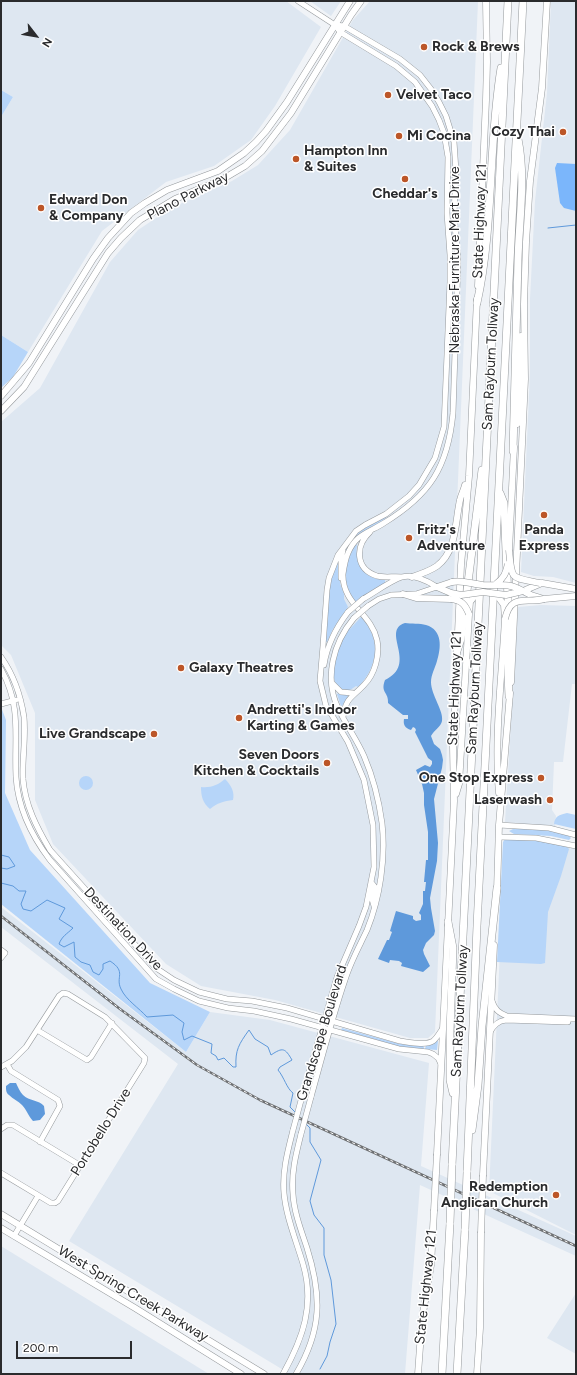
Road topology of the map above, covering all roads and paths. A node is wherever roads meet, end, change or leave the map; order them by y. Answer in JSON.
{"nodes":[{"id":1,"x":298,"y":1,"type":"edge"},
{"id":2,"x":350,"y":1,"type":"edge"},
{"id":3,"x":361,"y":1,"type":"edge"},
{"id":4,"x":486,"y":1,"type":"edge"},
{"id":5,"x":508,"y":1,"type":"edge"},
{"id":6,"x":523,"y":1,"type":"edge"},
{"id":7,"x":546,"y":1,"type":"edge"},
{"id":8,"x":335,"y":25,"type":"junction"},
{"id":9,"x":344,"y":26,"type":"junction"},
{"id":10,"x":340,"y":32,"type":"junction"},
{"id":11,"x":506,"y":38,"type":"junction"},
{"id":12,"x":516,"y":129,"type":"junction"},
{"id":13,"x":477,"y":303,"type":"junction"},
{"id":14,"x":524,"y":304,"type":"junction"},
{"id":15,"x":1,"y":396,"type":"edge"},
{"id":16,"x":1,"y":411,"type":"edge"},
{"id":17,"x":487,"y":444,"type":"junction"},
{"id":18,"x":513,"y":451,"type":"junction"},
{"id":19,"x":469,"y":476,"type":"junction"},
{"id":20,"x":499,"y":492,"type":"junction"},
{"id":21,"x":372,"y":530,"type":"junction"},
{"id":22,"x":346,"y":543,"type":"junction"},
{"id":23,"x":509,"y":550,"type":"junction"},
{"id":24,"x":402,"y":577,"type":"junction"},
{"id":25,"x":412,"y":577,"type":"junction"},
{"id":26,"x":543,"y":583,"type":"junction"},
{"id":27,"x":343,"y":584,"type":"junction"},
{"id":28,"x":496,"y":584,"type":"junction"},
{"id":29,"x":437,"y":587,"type":"junction"},
{"id":30,"x":576,"y":589,"type":"edge"},
{"id":31,"x":524,"y":591,"type":"junction"},
{"id":32,"x":477,"y":593,"type":"junction"},
{"id":33,"x":403,"y":594,"type":"junction"},
{"id":34,"x":496,"y":594,"type":"junction"},
{"id":35,"x":451,"y":596,"type":"junction"},
{"id":36,"x":576,"y":596,"type":"edge"},
{"id":37,"x":547,"y":600,"type":"junction"},
{"id":38,"x":468,"y":614,"type":"junction"},
{"id":39,"x":505,"y":619,"type":"junction"},
{"id":40,"x":457,"y":651,"type":"junction"},
{"id":41,"x":1,"y":658,"type":"edge"},
{"id":42,"x":1,"y":669,"type":"edge"},
{"id":43,"x":332,"y":683,"type":"junction"},
{"id":44,"x":353,"y":693,"type":"junction"},
{"id":45,"x":510,"y":696,"type":"junction"},
{"id":46,"x":16,"y":700,"type":"junction"},
{"id":47,"x":1,"y":704,"type":"edge"},
{"id":48,"x":332,"y":715,"type":"junction"},
{"id":49,"x":343,"y":717,"type":"junction"},
{"id":50,"x":378,"y":799,"type":"junction"},
{"id":51,"x":27,"y":801,"type":"junction"},
{"id":52,"x":369,"y":801,"type":"junction"},
{"id":53,"x":454,"y":801,"type":"junction"},
{"id":54,"x":20,"y":802,"type":"junction"},
{"id":55,"x":500,"y":811,"type":"junction"},
{"id":56,"x":499,"y":825,"type":"junction"},
{"id":57,"x":576,"y":835,"type":"edge"},
{"id":58,"x":499,"y":836,"type":"junction"},
{"id":59,"x":576,"y":846,"type":"edge"},
{"id":60,"x":371,"y":882,"type":"junction"},
{"id":61,"x":497,"y":888,"type":"junction"},
{"id":62,"x":374,"y":909,"type":"junction"},
{"id":63,"x":448,"y":922,"type":"junction"},
{"id":64,"x":3,"y":951,"type":"edge"},
{"id":65,"x":142,"y":952,"type":"junction"},
{"id":66,"x":137,"y":957,"type":"junction"},
{"id":67,"x":1,"y":958,"type":"edge"},
{"id":68,"x":491,"y":998,"type":"junction"},
{"id":69,"x":324,"y":1018,"type":"junction"},
{"id":70,"x":576,"y":1019,"type":"edge"},
{"id":71,"x":333,"y":1021,"type":"junction"},
{"id":72,"x":112,"y":1022,"type":"junction"},
{"id":73,"x":576,"y":1022,"type":"edge"},
{"id":74,"x":322,"y":1027,"type":"junction"},
{"id":75,"x":442,"y":1028,"type":"junction"},
{"id":76,"x":36,"y":1030,"type":"junction"},
{"id":77,"x":330,"y":1030,"type":"junction"},
{"id":78,"x":490,"y":1033,"type":"junction"},
{"id":79,"x":7,"y":1064,"type":"junction"},
{"id":80,"x":441,"y":1064,"type":"junction"},
{"id":81,"x":1,"y":1067,"type":"edge"},
{"id":82,"x":456,"y":1103,"type":"junction"},
{"id":83,"x":1,"y":1130,"type":"edge"},
{"id":84,"x":40,"y":1142,"type":"junction"},
{"id":85,"x":468,"y":1150,"type":"junction"},
{"id":86,"x":81,"y":1166,"type":"junction"},
{"id":87,"x":1,"y":1173,"type":"edge"},
{"id":88,"x":38,"y":1196,"type":"junction"},
{"id":89,"x":1,"y":1214,"type":"edge"},
{"id":90,"x":20,"y":1226,"type":"junction"},
{"id":91,"x":1,"y":1228,"type":"edge"},
{"id":92,"x":14,"y":1236,"type":"junction"},
{"id":93,"x":313,"y":1268,"type":"junction"},
{"id":94,"x":304,"y":1269,"type":"junction"},
{"id":95,"x":142,"y":1300,"type":"junction"},
{"id":96,"x":135,"y":1308,"type":"junction"},
{"id":97,"x":241,"y":1374,"type":"edge"},
{"id":98,"x":264,"y":1374,"type":"edge"},
{"id":99,"x":283,"y":1374,"type":"edge"},
{"id":100,"x":296,"y":1374,"type":"edge"},
{"id":101,"x":418,"y":1374,"type":"edge"},
{"id":102,"x":442,"y":1374,"type":"edge"},
{"id":103,"x":457,"y":1374,"type":"edge"},
{"id":104,"x":478,"y":1374,"type":"edge"}],
"edges":[{"from":1,"to":8,"type":"street"},
{"from":2,"to":8,"type":"main road","name":"Plano Parkway"},
{"from":3,"to":9,"type":"main road","name":"Plano Parkway"},
{"from":4,"to":13,"type":"main road","name":"State Highway 121"},
{"from":5,"to":11,"type":"highway","name":"Sam Rayburn Tollway"},
{"from":6,"to":12,"type":"highway","name":"Sam Rayburn Tollway"},
{"from":7,"to":14,"type":"main road"},
{"from":8,"to":9,"type":"street","name":"Nebraska Furniture Mart Drive"},
{"from":8,"to":10,"type":"street","name":"Nebraska Furniture Mart Drive"},
{"from":8,"to":15,"type":"main road","name":"Plano Parkway"},
{"from":9,"to":10,"type":"main road","name":"Plano Parkway"},
{"from":9,"to":21,"type":"street","name":"Nebraska Furniture Mart Drive"},
{"from":10,"to":16,"type":"main road","name":"Plano Parkway"},
{"from":10,"to":22,"type":"street","name":"Nebraska Furniture Mart Drive"},
{"from":11,"to":13,"type":"highway"},
{"from":11,"to":17,"type":"highway","name":"Sam Rayburn Tollway"},
{"from":12,"to":18,"type":"highway"},
{"from":12,"to":20,"type":"highway","name":"Sam Rayburn Tollway"},
{"from":13,"to":19,"type":"main road","name":"State Highway 121"},
{"from":14,"to":18,"type":"main road"},
{"from":14,"to":45,"type":"main road"},
{"from":17,"to":40,"type":"highway"},
{"from":17,"to":82,"type":"highway","name":"Sam Rayburn Tollway"},
{"from":18,"to":23,"type":"main road"},
{"from":19,"to":25,"type":"main road"},
{"from":19,"to":40,"type":"main road","name":"State Highway 121"},
{"from":20,"to":45,"type":"highway"},
{"from":20,"to":85,"type":"highway","name":"Sam Rayburn Tollway"},
{"from":21,"to":24,"type":"street"},
{"from":21,"to":27,"type":"street","name":"Nebraska Furniture Mart Drive"},
{"from":22,"to":27,"type":"street"},
{"from":22,"to":48,"type":"street","name":"Nebraska Furniture Mart Drive"},
{"from":23,"to":26,"type":"main road","bridge":true},
{"from":23,"to":28,"type":"main road","bridge":true},
{"from":24,"to":25,"type":"street","name":"Grandscape Boulevard"},
{"from":24,"to":48,"type":"street","name":"Grandscape Boulevard","bridge":true},
{"from":25,"to":29,"type":"street","name":"Grandscape Boulevard"},
{"from":26,"to":30,"type":"main road"},
{"from":26,"to":31,"type":"main road"},
{"from":27,"to":44,"type":"street"},
{"from":28,"to":29,"type":"main road","name":"Grandscape Boulevard","bridge":true},
{"from":28,"to":31,"type":"main road","name":"Grandscape Boulevard","bridge":true},
{"from":29,"to":33,"type":"street","name":"Grandscape Boulevard"},
{"from":29,"to":35,"type":"main road","name":"Grandscape Boulevard"},
{"from":31,"to":34,"type":"main road","bridge":true},
{"from":31,"to":37,"type":"main road","name":"Grandscape Boulevard"},
{"from":32,"to":34,"type":"main road","bridge":true},
{"from":32,"to":35,"type":"main road","bridge":true},
{"from":32,"to":38,"type":"main road","bridge":true},
{"from":33,"to":35,"type":"main road"},
{"from":33,"to":43,"type":"street","name":"Grandscape Boulevard","bridge":true},
{"from":34,"to":39,"type":"main road","bridge":true},
{"from":35,"to":38,"type":"main road","bridge":true},
{"from":36,"to":37,"type":"main road"},
{"from":37,"to":39,"type":"main road","bridge":true},
{"from":38,"to":53,"type":"main road"},
{"from":39,"to":55,"type":"main road"},
{"from":40,"to":53,"type":"main road","name":"State Highway 121"},
{"from":41,"to":46,"type":"street","name":"Destination Drive"},
{"from":42,"to":46,"type":"street","name":"Destination Drive"},
{"from":43,"to":44,"type":"street"},
{"from":43,"to":49,"type":"street","name":"Grandscape Boulevard"},
{"from":44,"to":49,"type":"street"},
{"from":45,"to":55,"type":"main road"},
{"from":46,"to":47,"type":"street"},
{"from":46,"to":51,"type":"street","name":"Destination Drive"},
{"from":46,"to":54,"type":"street","name":"Destination Drive"},
{"from":48,"to":52,"type":"street","name":"Grandscape Boulevard"},
{"from":49,"to":50,"type":"street","name":"Grandscape Boulevard"},
{"from":50,"to":52,"type":"street"},
{"from":50,"to":62,"type":"street","name":"Grandscape Boulevard"},
{"from":51,"to":54,"type":"street"},
{"from":51,"to":65,"type":"street","name":"Destination Drive"},
{"from":52,"to":60,"type":"street","name":"Grandscape Boulevard"},
{"from":53,"to":63,"type":"main road","name":"State Highway 121"},
{"from":54,"to":66,"type":"street","name":"Destination Drive"},
{"from":55,"to":56,"type":"main road"},
{"from":56,"to":57,"type":"street"},
{"from":56,"to":58,"type":"main road"},
{"from":58,"to":59,"type":"street"},
{"from":58,"to":61,"type":"main road"},
{"from":60,"to":62,"type":"street"},
{"from":60,"to":69,"type":"street","name":"Grandscape Boulevard"},
{"from":61,"to":68,"type":"main road"},
{"from":61,"to":85,"type":"highway"},
{"from":62,"to":71,"type":"street","name":"Grandscape Boulevard"},
{"from":63,"to":75,"type":"main road","name":"State Highway 121"},
{"from":63,"to":82,"type":"highway"},
{"from":64,"to":67,"type":"street"},
{"from":65,"to":66,"type":"street"},
{"from":65,"to":69,"type":"street","name":"Destination Drive"},
{"from":66,"to":74,"type":"street","name":"Destination Drive"},
{"from":68,"to":70,"type":"street"},
{"from":68,"to":78,"type":"main road"},
{"from":69,"to":71,"type":"street","name":"Destination Drive"},
{"from":69,"to":74,"type":"street","name":"Grandscape Boulevard"},
{"from":71,"to":75,"type":"street","name":"Destination Drive"},
{"from":71,"to":77,"type":"street","name":"Grandscape Boulevard"},
{"from":72,"to":76,"type":"street"},
{"from":72,"to":76,"type":"street"},
{"from":72,"to":86,"type":"street","name":"Portobello Drive"},
{"from":73,"to":78,"type":"street"},
{"from":74,"to":77,"type":"street","name":"Destination Drive"},
{"from":74,"to":94,"type":"street","name":"Grandscape Boulevard","bridge":true},
{"from":75,"to":80,"type":"main road","name":"State Highway 121"},
{"from":76,"to":79,"type":"street"},
{"from":77,"to":80,"type":"street","name":"Destination Drive"},
{"from":77,"to":93,"type":"street","name":"Grandscape Boulevard","bridge":true},
{"from":78,"to":104,"type":"main road","bridge":true},
{"from":79,"to":81,"type":"street"},
{"from":79,"to":84,"type":"street"},
{"from":80,"to":101,"type":"main road","name":"State Highway 121","bridge":true},
{"from":82,"to":102,"type":"highway","name":"Sam Rayburn Tollway","bridge":true},
{"from":83,"to":84,"type":"street"},
{"from":84,"to":86,"type":"street"},
{"from":85,"to":103,"type":"highway","name":"Sam Rayburn Tollway","bridge":true},
{"from":86,"to":88,"type":"street","name":"Portobello Drive"},
{"from":87,"to":88,"type":"street"},
{"from":88,"to":90,"type":"street"},
{"from":89,"to":90,"type":"main road","name":"West Spring Creek Parkway"},
{"from":90,"to":92,"type":"street"},
{"from":90,"to":95,"type":"main road","name":"West Spring Creek Parkway"},
{"from":91,"to":92,"type":"main road","name":"West Spring Creek Parkway"},
{"from":92,"to":96,"type":"main road","name":"West Spring Creek Parkway"},
{"from":93,"to":94,"type":"street"},
{"from":93,"to":100,"type":"street","name":"Grandscape Boulevard"},
{"from":94,"to":99,"type":"street","name":"Grandscape Boulevard"},
{"from":95,"to":96,"type":"main road"},
{"from":95,"to":98,"type":"main road","name":"West Spring Creek Parkway"},
{"from":96,"to":97,"type":"main road","name":"West Spring Creek Parkway"}]}
